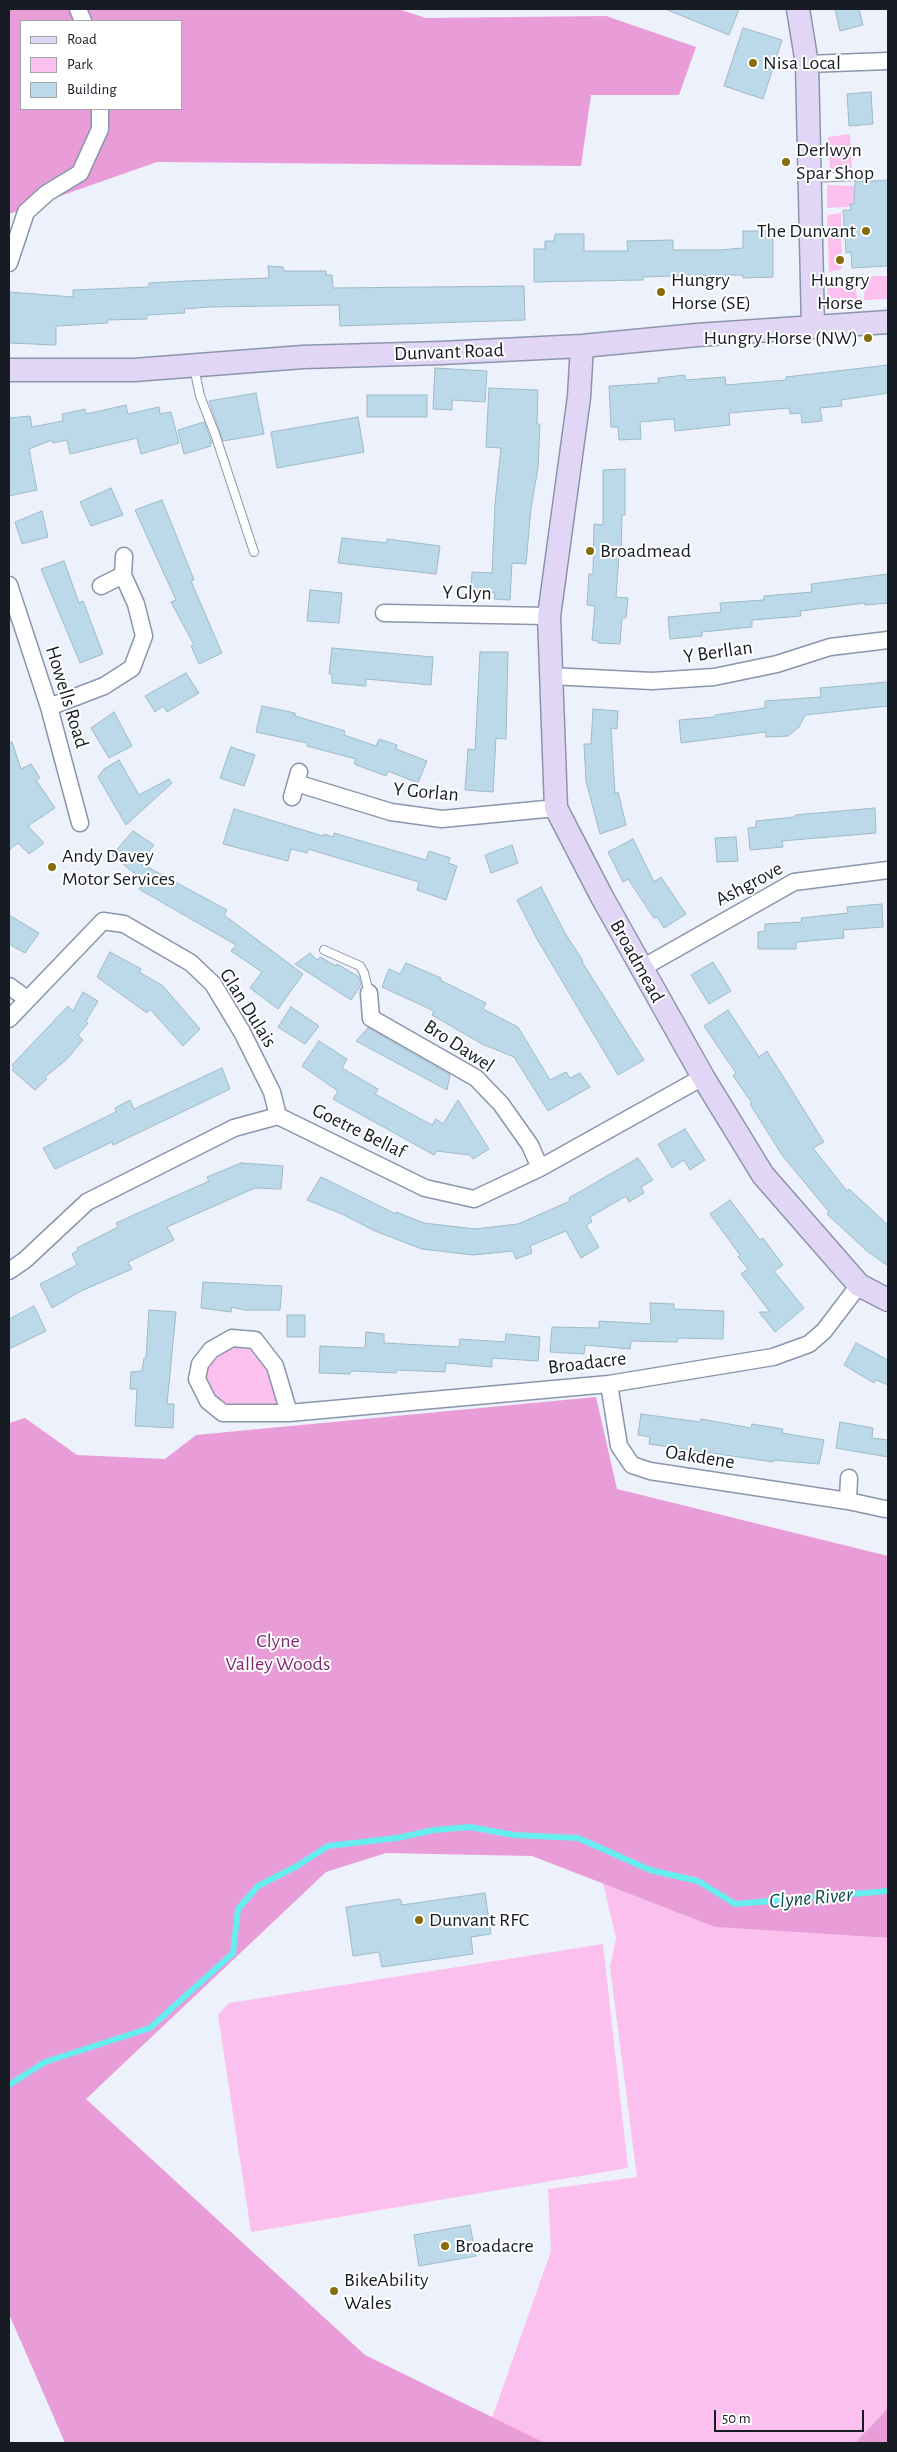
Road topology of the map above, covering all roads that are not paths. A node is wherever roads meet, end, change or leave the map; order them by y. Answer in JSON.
{"nodes":[{"id":1,"x":798,"y":9,"type":"edge"},
{"id":2,"x":888,"y":61,"type":"edge"},
{"id":3,"x":807,"y":64,"type":"junction"},
{"id":4,"x":100,"y":110,"type":"edge"},
{"id":5,"x":858,"y":176,"type":"dead end"},
{"id":6,"x":809,"y":179,"type":"junction"},
{"id":7,"x":9,"y":263,"type":"edge"},
{"id":8,"x":888,"y":322,"type":"edge"},
{"id":9,"x":813,"y":326,"type":"junction"},
{"id":10,"x":582,"y":346,"type":"junction"},
{"id":11,"x":194,"y":365,"type":"junction"},
{"id":12,"x":9,"y":370,"type":"edge"},
{"id":13,"x":254,"y":552,"type":"dead end"},
{"id":14,"x":124,"y":556,"type":"dead end"},
{"id":15,"x":123,"y":575,"type":"junction"},
{"id":16,"x":9,"y":585,"type":"edge"},
{"id":17,"x":101,"y":586,"type":"dead end"},
{"id":18,"x":384,"y":613,"type":"dead end"},
{"id":19,"x":549,"y":616,"type":"junction"},
{"id":20,"x":888,"y":640,"type":"edge"},
{"id":21,"x":550,"y":676,"type":"junction"},
{"id":22,"x":49,"y":707,"type":"junction"},
{"id":23,"x":296,"y":784,"type":"dead end"},
{"id":24,"x":556,"y":808,"type":"junction"},
{"id":25,"x":80,"y":823,"type":"dead end"},
{"id":26,"x":888,"y":870,"type":"edge"},
{"id":27,"x":324,"y":950,"type":"dead end"},
{"id":28,"x":642,"y":968,"type":"junction"},
{"id":29,"x":9,"y":986,"type":"edge"},
{"id":30,"x":369,"y":993,"type":"joint"},
{"id":31,"x":26,"y":999,"type":"junction"},
{"id":32,"x":9,"y":1019,"type":"edge"},
{"id":33,"x":702,"y":1077,"type":"junction"},
{"id":34,"x":278,"y":1116,"type":"junction"},
{"id":35,"x":540,"y":1168,"type":"junction"},
{"id":36,"x":9,"y":1271,"type":"edge"},
{"id":37,"x":859,"y":1285,"type":"junction"},
{"id":38,"x":888,"y":1300,"type":"edge"},
{"id":39,"x":609,"y":1384,"type":"junction"},
{"id":40,"x":289,"y":1413,"type":"junction"},
{"id":41,"x":849,"y":1478,"type":"dead end"},
{"id":42,"x":848,"y":1501,"type":"junction"},
{"id":43,"x":885,"y":1509,"type":"dead end"}],
"edges":[{"from":1,"to":3,"type":"street"},
{"from":2,"to":3,"type":"street"},
{"from":3,"to":6,"type":"street"},
{"from":4,"to":7,"type":"street"},
{"from":5,"to":6,"type":"lane"},
{"from":6,"to":9,"type":"street"},
{"from":8,"to":9,"type":"street","name":"Dunvant Road"},
{"from":9,"to":10,"type":"street","name":"Dunvant Road"},
{"from":10,"to":11,"type":"street","name":"Dunvant Road"},
{"from":10,"to":19,"type":"street","name":"Broadmead"},
{"from":11,"to":12,"type":"street","name":"Dunvant Road"},
{"from":11,"to":13,"type":"lane"},
{"from":14,"to":15,"type":"street"},
{"from":15,"to":17,"type":"street"},
{"from":15,"to":22,"type":"street"},
{"from":16,"to":22,"type":"street","name":"Howells Road"},
{"from":18,"to":19,"type":"street","name":"Y Glyn"},
{"from":19,"to":21,"type":"street","name":"Broadmead"},
{"from":20,"to":21,"type":"street","name":"Y Berllan"},
{"from":21,"to":24,"type":"street","name":"Broadmead"},
{"from":22,"to":25,"type":"street","name":"Howells Road"},
{"from":23,"to":24,"type":"street","name":"Y Gorlan"},
{"from":24,"to":28,"type":"street","name":"Broadmead"},
{"from":26,"to":28,"type":"street","name":"Ashgrove"},
{"from":27,"to":30,"type":"lane"},
{"from":28,"to":33,"type":"street","name":"Broadmead"},
{"from":29,"to":31,"type":"street"},
{"from":30,"to":35,"type":"street","name":"Bro Dawel"},
{"from":31,"to":32,"type":"street"},
{"from":31,"to":34,"type":"street","name":"Glan Dulais"},
{"from":33,"to":35,"type":"street","name":"Goetre Bellaf"},
{"from":33,"to":37,"type":"street","name":"Broadmead"},
{"from":34,"to":35,"type":"street","name":"Goetre Bellaf"},
{"from":34,"to":36,"type":"street"},
{"from":37,"to":38,"type":"street","name":"Broadmead"},
{"from":37,"to":39,"type":"street","name":"Broadacre"},
{"from":39,"to":40,"type":"street","name":"Broadacre"},
{"from":39,"to":42,"type":"street","name":"Oakdene"},
{"from":40,"to":40,"type":"street","name":"Broadacre"},
{"from":41,"to":42,"type":"street"},
{"from":42,"to":43,"type":"street","name":"Oakdene"}]}
